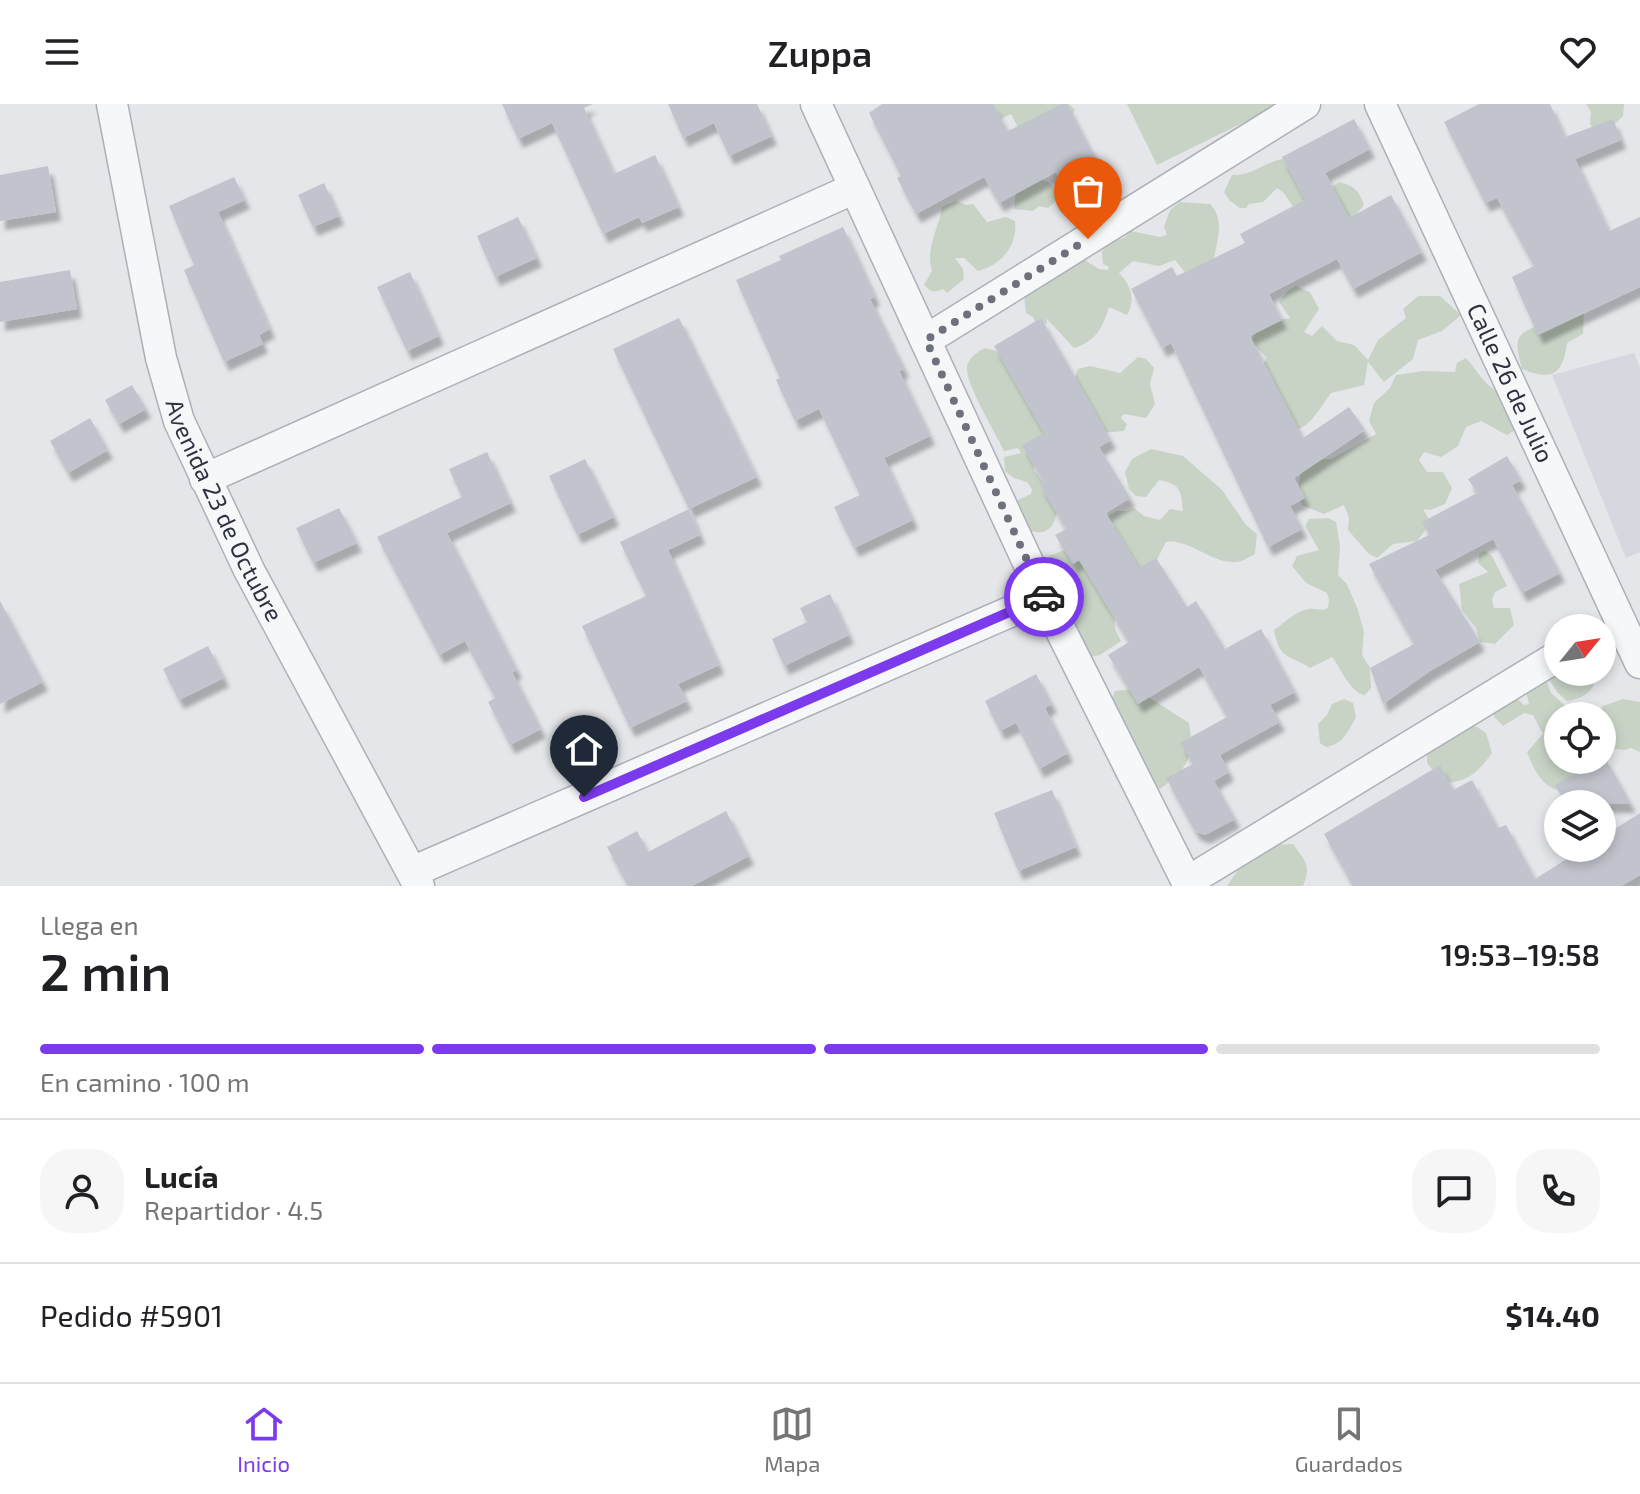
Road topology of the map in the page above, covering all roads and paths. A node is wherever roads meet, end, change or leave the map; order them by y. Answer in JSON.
{"nodes":[{"id":1,"x":112,"y":104,"type":"edge"},
{"id":2,"x":816,"y":104,"type":"edge"},
{"id":3,"x":1305,"y":104,"type":"edge"},
{"id":4,"x":1380,"y":104,"type":"edge"},
{"id":5,"x":853,"y":189,"type":"junction"},
{"id":6,"x":926,"y":340,"type":"junction"},
{"id":7,"x":205,"y":479,"type":"junction"},
{"id":8,"x":1044,"y":597,"type":"junction"},
{"id":9,"x":1620,"y":618,"type":"edge"},
{"id":10,"x":1640,"y":663,"type":"edge"},
{"id":11,"x":1544,"y":665,"type":"edge"},
{"id":12,"x":416,"y":879,"type":"edge"},
{"id":13,"x":1188,"y":884,"type":"edge"}],
"edges":[{"from":1,"to":7,"type":"street","name":"Avenida 23 de Octubre"},
{"from":2,"to":5,"type":"street"},
{"from":3,"to":6,"type":"street"},
{"from":4,"to":9,"type":"street","name":"Calle 26 de Julio"},
{"from":5,"to":6,"type":"street"},
{"from":5,"to":7,"type":"street"},
{"from":6,"to":8,"type":"street"},
{"from":7,"to":12,"type":"street","name":"Avenida 23 de Octubre"},
{"from":8,"to":12,"type":"street"},
{"from":8,"to":13,"type":"street"},
{"from":9,"to":10,"type":"street","name":"Calle 26 de Julio"},
{"from":11,"to":13,"type":"street"}]}
